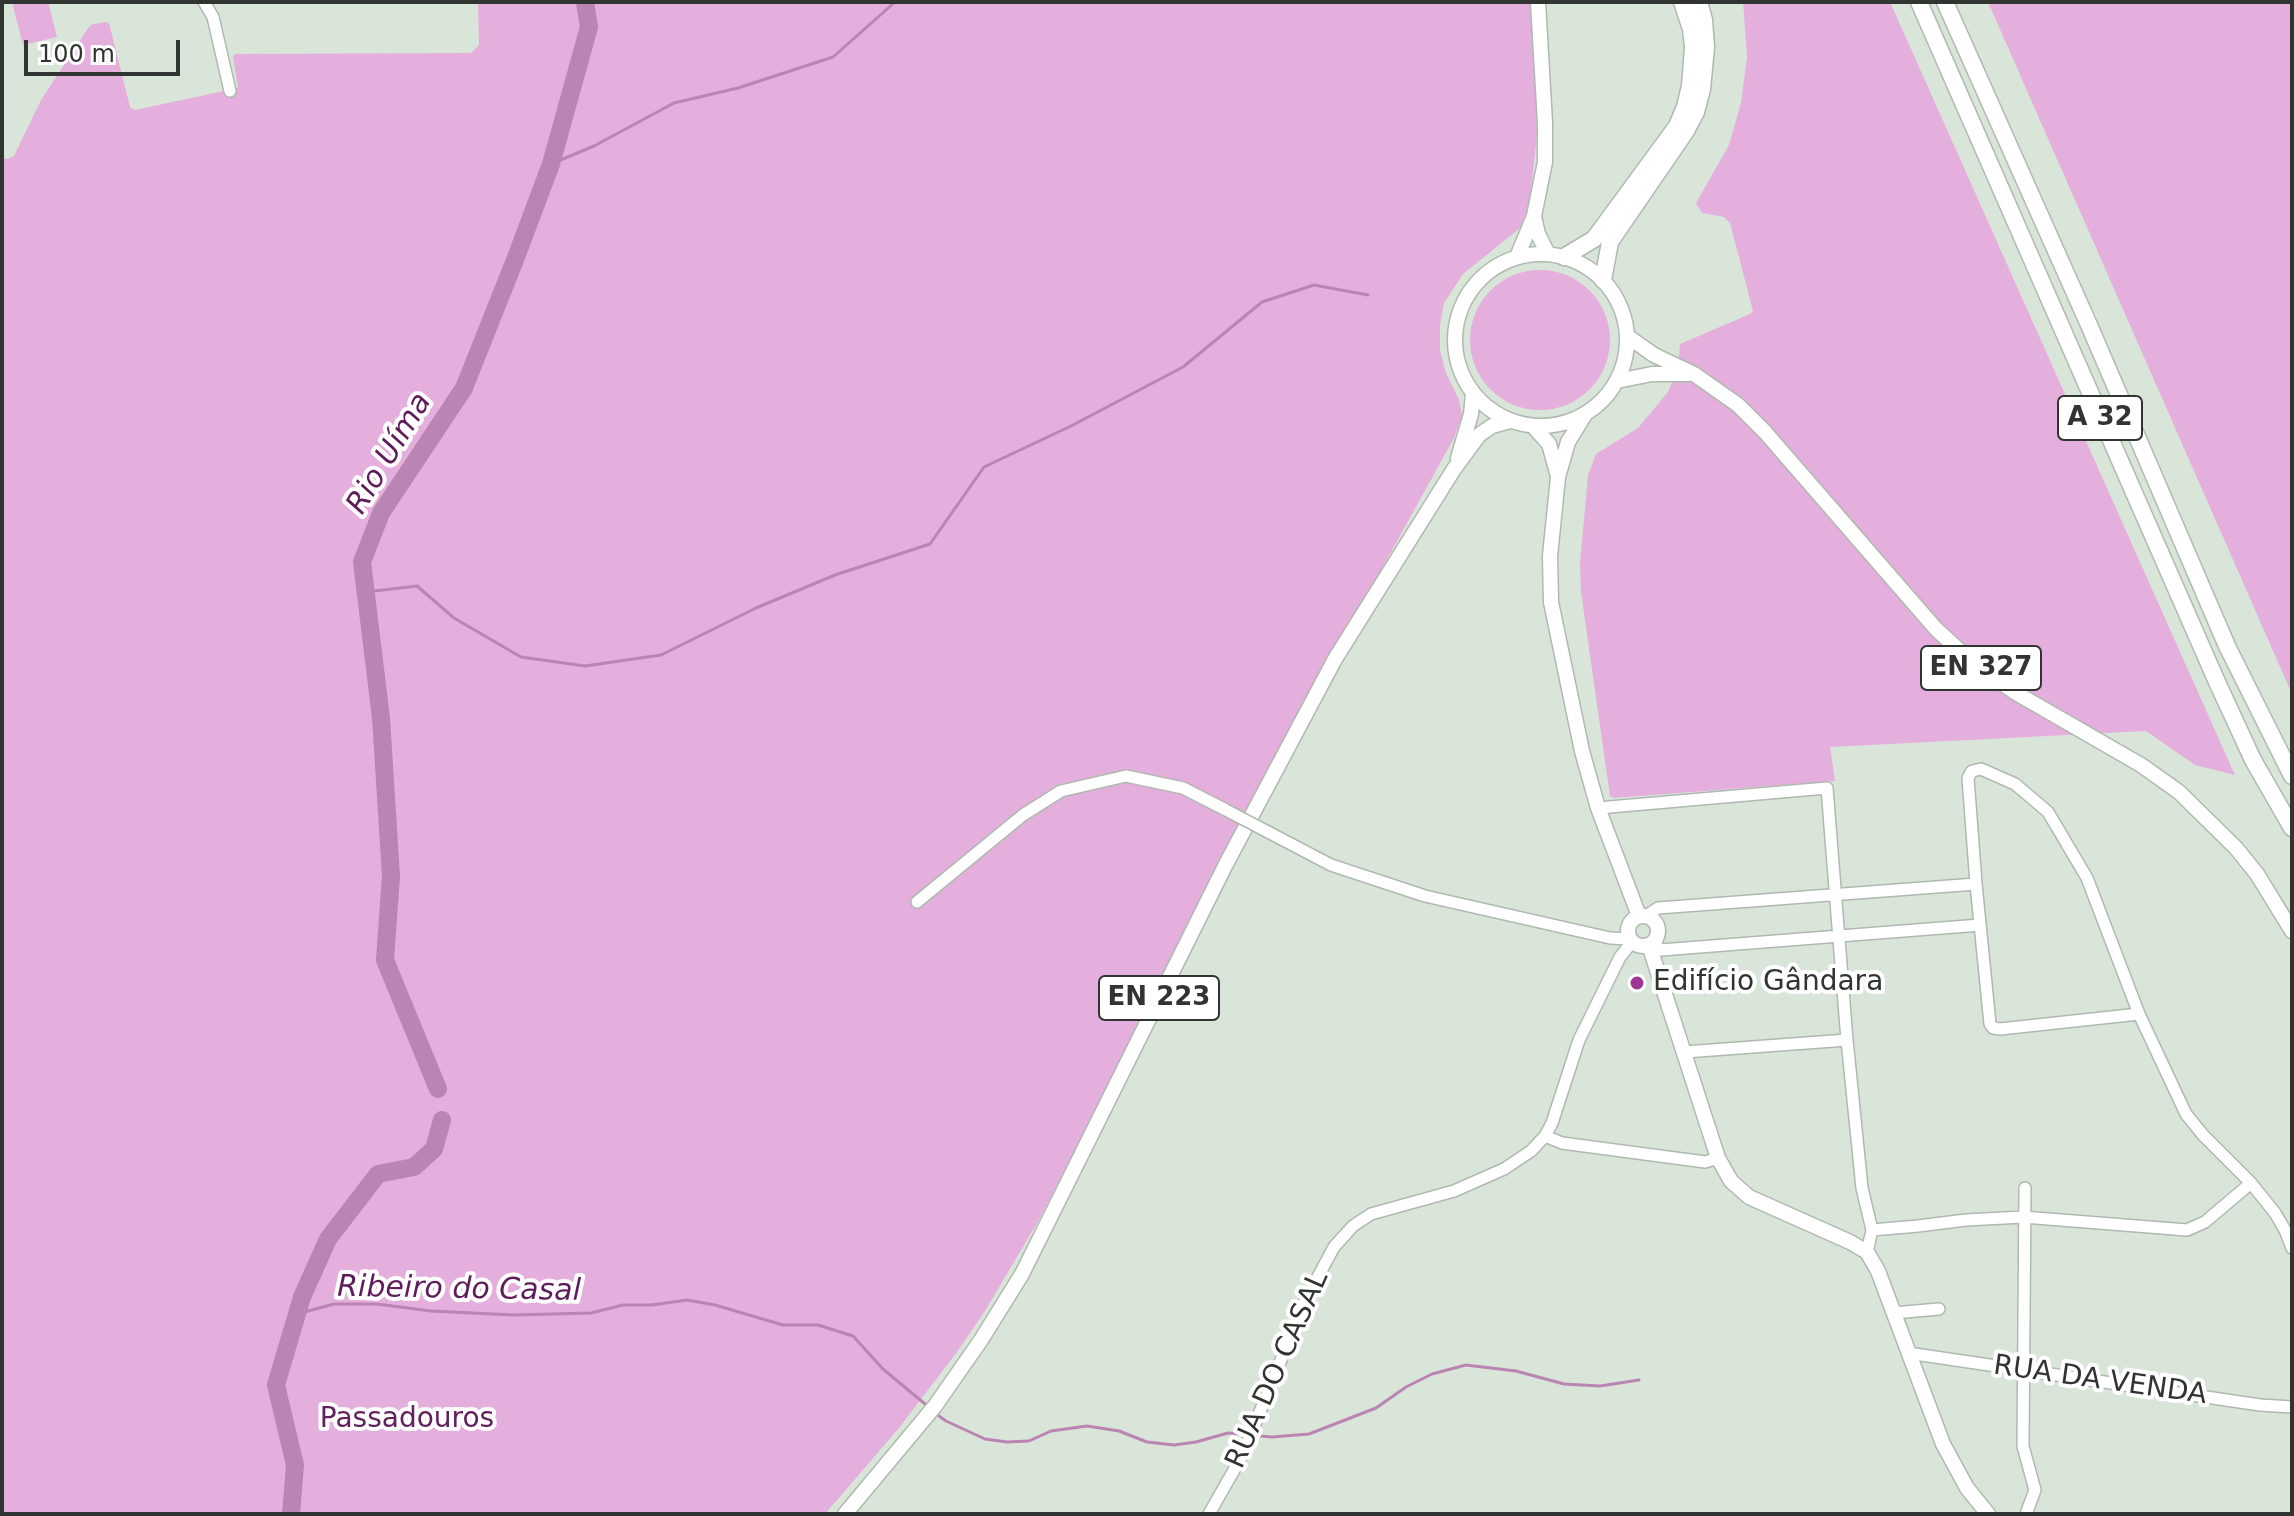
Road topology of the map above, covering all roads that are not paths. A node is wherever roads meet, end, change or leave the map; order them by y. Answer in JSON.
{"nodes":[{"id":1,"x":204,"y":2,"type":"edge"},
{"id":2,"x":1538,"y":2,"type":"edge"},
{"id":3,"x":1682,"y":2,"type":"edge"},
{"id":4,"x":1699,"y":2,"type":"edge"},
{"id":5,"x":1919,"y":2,"type":"edge"},
{"id":6,"x":1945,"y":2,"type":"edge"},
{"id":7,"x":230,"y":91,"type":"dead end"},
{"id":8,"x":1534,"y":216,"type":"junction"},
{"id":9,"x":1556,"y":256,"type":"junction"},
{"id":10,"x":1517,"y":257,"type":"junction"},
{"id":11,"x":1603,"y":280,"type":"junction"},
{"id":12,"x":1627,"y":336,"type":"junction"},
{"id":13,"x":1694,"y":374,"type":"junction"},
{"id":14,"x":1617,"y":381,"type":"junction"},
{"id":15,"x":1473,"y":394,"type":"junction"},
{"id":16,"x":1585,"y":414,"type":"junction"},
{"id":17,"x":1510,"y":421,"type":"junction"},
{"id":18,"x":1533,"y":426,"type":"junction"},
{"id":19,"x":1454,"y":469,"type":"junction"},
{"id":20,"x":1558,"y":477,"type":"junction"},
{"id":21,"x":2292,"y":776,"type":"edge"},
{"id":22,"x":1598,"y":808,"type":"junction"},
{"id":23,"x":2292,"y":828,"type":"edge"},
{"id":24,"x":1976,"y":884,"type":"junction"},
{"id":25,"x":1836,"y":894,"type":"junction"},
{"id":26,"x":917,"y":902,"type":"dead end"},
{"id":27,"x":1642,"y":916,"type":"junction"},
{"id":28,"x":1980,"y":925,"type":"junction"},
{"id":29,"x":2292,"y":931,"type":"edge"},
{"id":30,"x":1839,"y":935,"type":"junction"},
{"id":31,"x":1630,"y":941,"type":"junction"},
{"id":32,"x":1651,"y":944,"type":"junction"},
{"id":33,"x":2139,"y":1014,"type":"junction"},
{"id":34,"x":1847,"y":1040,"type":"junction"},
{"id":35,"x":1685,"y":1052,"type":"junction"},
{"id":36,"x":1545,"y":1136,"type":"junction"},
{"id":37,"x":1718,"y":1158,"type":"junction"},
{"id":38,"x":2251,"y":1183,"type":"junction"},
{"id":39,"x":2025,"y":1188,"type":"dead end"},
{"id":40,"x":2023,"y":1217,"type":"junction"},
{"id":41,"x":1872,"y":1230,"type":"junction"},
{"id":42,"x":2292,"y":1248,"type":"edge"},
{"id":43,"x":1867,"y":1252,"type":"junction"},
{"id":44,"x":1939,"y":1309,"type":"dead end"},
{"id":45,"x":1893,"y":1313,"type":"junction"},
{"id":46,"x":1908,"y":1353,"type":"junction"},
{"id":47,"x":2023,"y":1369,"type":"junction"},
{"id":48,"x":2292,"y":1407,"type":"edge"},
{"id":49,"x":845,"y":1514,"type":"edge"},
{"id":50,"x":1209,"y":1514,"type":"edge"},
{"id":51,"x":1988,"y":1514,"type":"edge"},
{"id":52,"x":2026,"y":1514,"type":"edge"}],
"edges":[{"from":1,"to":7,"type":"street"},
{"from":2,"to":8,"type":"main road"},
{"from":3,"to":9,"type":"highway"},
{"from":4,"to":11,"type":"highway"},
{"from":5,"to":23,"type":"highway","number":"A 32"},
{"from":6,"to":21,"type":"highway","number":"A 32"},
{"from":8,"to":9,"type":"main road"},
{"from":8,"to":10,"type":"main road"},
{"from":9,"to":10,"type":"main road"},
{"from":9,"to":11,"type":"main road"},
{"from":10,"to":15,"type":"main road"},
{"from":11,"to":12,"type":"main road"},
{"from":12,"to":13,"type":"main road","number":"EN 327"},
{"from":12,"to":14,"type":"main road"},
{"from":13,"to":14,"type":"main road"},
{"from":13,"to":29,"type":"main road","number":"EN 327"},
{"from":14,"to":16,"type":"main road"},
{"from":15,"to":17,"type":"main road"},
{"from":15,"to":19,"type":"main road","number":"EN 223"},
{"from":16,"to":18,"type":"main road"},
{"from":16,"to":20,"type":"main road"},
{"from":17,"to":18,"type":"main road"},
{"from":17,"to":19,"type":"main road","number":"EN 223"},
{"from":18,"to":20,"type":"main road"},
{"from":19,"to":49,"type":"main road","number":"EN 223"},
{"from":20,"to":22,"type":"main road"},
{"from":22,"to":25,"type":"street"},
{"from":22,"to":27,"type":"main road"},
{"from":24,"to":25,"type":"street"},
{"from":24,"to":28,"type":"street"},
{"from":24,"to":33,"type":"street"},
{"from":25,"to":27,"type":"street"},
{"from":25,"to":30,"type":"street"},
{"from":26,"to":31,"type":"street","bridge":true},
{"from":27,"to":31,"type":"main road"},
{"from":27,"to":32,"type":"main road"},
{"from":28,"to":30,"type":"street"},
{"from":28,"to":33,"type":"street"},
{"from":30,"to":32,"type":"street"},
{"from":30,"to":34,"type":"street"},
{"from":31,"to":32,"type":"main road"},
{"from":31,"to":36,"type":"street","name":"RUA DO CASAL"},
{"from":32,"to":35,"type":"main road"},
{"from":33,"to":38,"type":"street"},
{"from":34,"to":35,"type":"street"},
{"from":34,"to":41,"type":"street"},
{"from":35,"to":37,"type":"main road"},
{"from":36,"to":37,"type":"street"},
{"from":36,"to":50,"type":"street","name":"RUA DO CASAL"},
{"from":37,"to":43,"type":"main road"},
{"from":38,"to":40,"type":"street"},
{"from":38,"to":42,"type":"street"},
{"from":39,"to":40,"type":"street"},
{"from":40,"to":41,"type":"street"},
{"from":40,"to":47,"type":"street"},
{"from":41,"to":43,"type":"street"},
{"from":43,"to":45,"type":"main road"},
{"from":44,"to":45,"type":"street"},
{"from":45,"to":46,"type":"main road"},
{"from":46,"to":47,"type":"street","name":"RUA DA VENDA"},
{"from":46,"to":51,"type":"main road"},
{"from":47,"to":48,"type":"street","name":"RUA DA VENDA"},
{"from":47,"to":52,"type":"street"}]}
